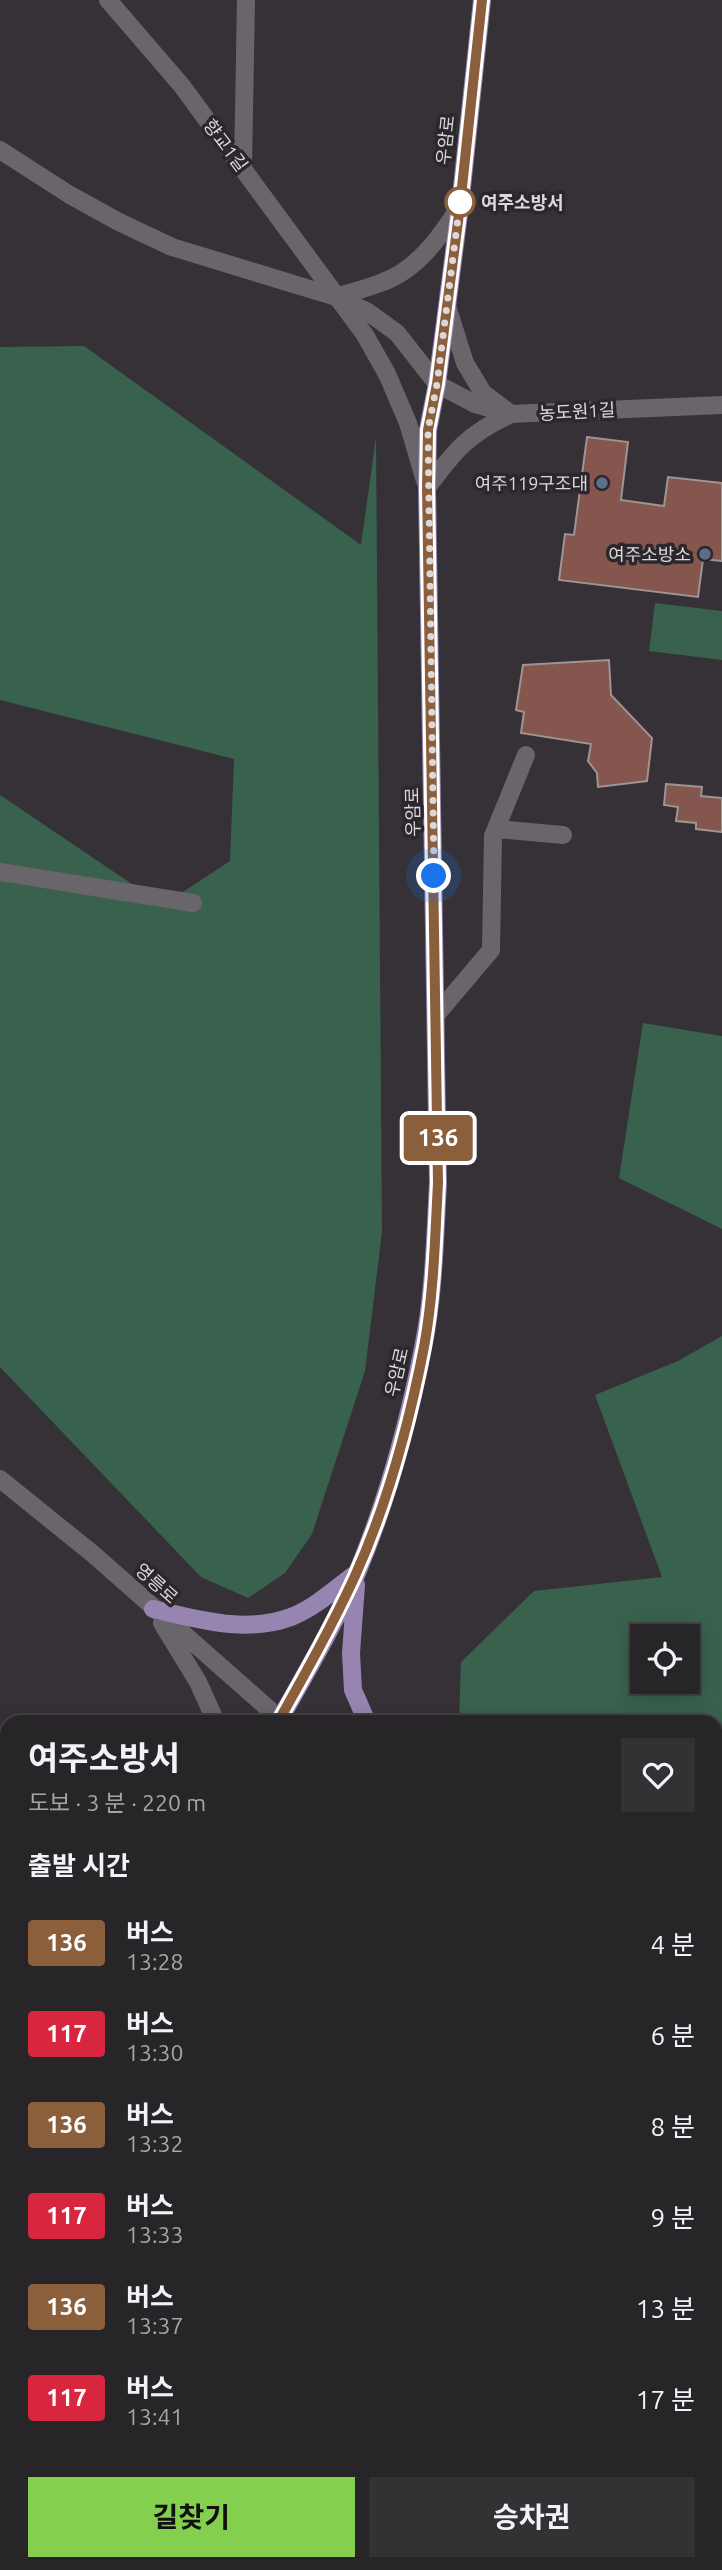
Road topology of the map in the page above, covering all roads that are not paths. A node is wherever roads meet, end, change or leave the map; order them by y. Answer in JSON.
{"nodes":[{"id":1,"x":108,"y":0,"type":"edge"},
{"id":2,"x":246,"y":0,"type":"edge"},
{"id":3,"x":482,"y":0,"type":"edge"},
{"id":4,"x":0,"y":150,"type":"edge"},
{"id":5,"x":243,"y":167,"type":"junction"},
{"id":6,"x":460,"y":206,"type":"junction"},
{"id":7,"x":336,"y":297,"type":"junction"},
{"id":8,"x":447,"y":306,"type":"junction"},
{"id":9,"x":437,"y":384,"type":"junction"},
{"id":10,"x":722,"y":405,"type":"edge"},
{"id":11,"x":511,"y":414,"type":"junction"},
{"id":12,"x":427,"y":488,"type":"junction"},
{"id":13,"x":526,"y":755,"type":"dead end"},
{"id":14,"x":496,"y":829,"type":"junction"},
{"id":15,"x":563,"y":835,"type":"dead end"},
{"id":16,"x":0,"y":872,"type":"edge"},
{"id":17,"x":193,"y":903,"type":"dead end"},
{"id":18,"x":436,"y":1015,"type":"junction"},
{"id":19,"x":0,"y":1479,"type":"edge"},
{"id":20,"x":356,"y":1573,"type":"junction"},
{"id":21,"x":153,"y":1609,"type":"junction"},
{"id":22,"x":213,"y":1715,"type":"edge"},
{"id":23,"x":273,"y":1715,"type":"edge"},
{"id":24,"x":283,"y":1715,"type":"edge"},
{"id":25,"x":364,"y":1715,"type":"edge"}],
"edges":[{"from":1,"to":5,"type":"street","name":"향교1길"},
{"from":2,"to":5,"type":"street"},
{"from":3,"to":6,"type":"main road","name":"우암로"},
{"from":4,"to":7,"type":"street","name":"향교1길"},
{"from":5,"to":7,"type":"street","name":"향교1길"},
{"from":6,"to":7,"type":"street"},
{"from":6,"to":8,"type":"main road","name":"우암로"},
{"from":7,"to":9,"type":"street","name":"향교1길"},
{"from":7,"to":12,"type":"street"},
{"from":8,"to":9,"type":"main road","name":"우암로"},
{"from":8,"to":11,"type":"street"},
{"from":9,"to":11,"type":"street","name":"농도원1길"},
{"from":9,"to":12,"type":"main road","name":"우암로"},
{"from":10,"to":11,"type":"street","name":"농도원1길"},
{"from":11,"to":12,"type":"street"},
{"from":12,"to":18,"type":"main road","name":"우암로"},
{"from":13,"to":14,"type":"street"},
{"from":14,"to":15,"type":"street"},
{"from":14,"to":18,"type":"street"},
{"from":16,"to":17,"type":"street"},
{"from":18,"to":20,"type":"main road","name":"우암로"},
{"from":19,"to":21,"type":"street","name":"영릉로"},
{"from":20,"to":21,"type":"main road"},
{"from":20,"to":24,"type":"main road","name":"우암로"},
{"from":20,"to":25,"type":"main road"},
{"from":21,"to":22,"type":"street"},
{"from":21,"to":23,"type":"street","name":"영릉로"}]}
